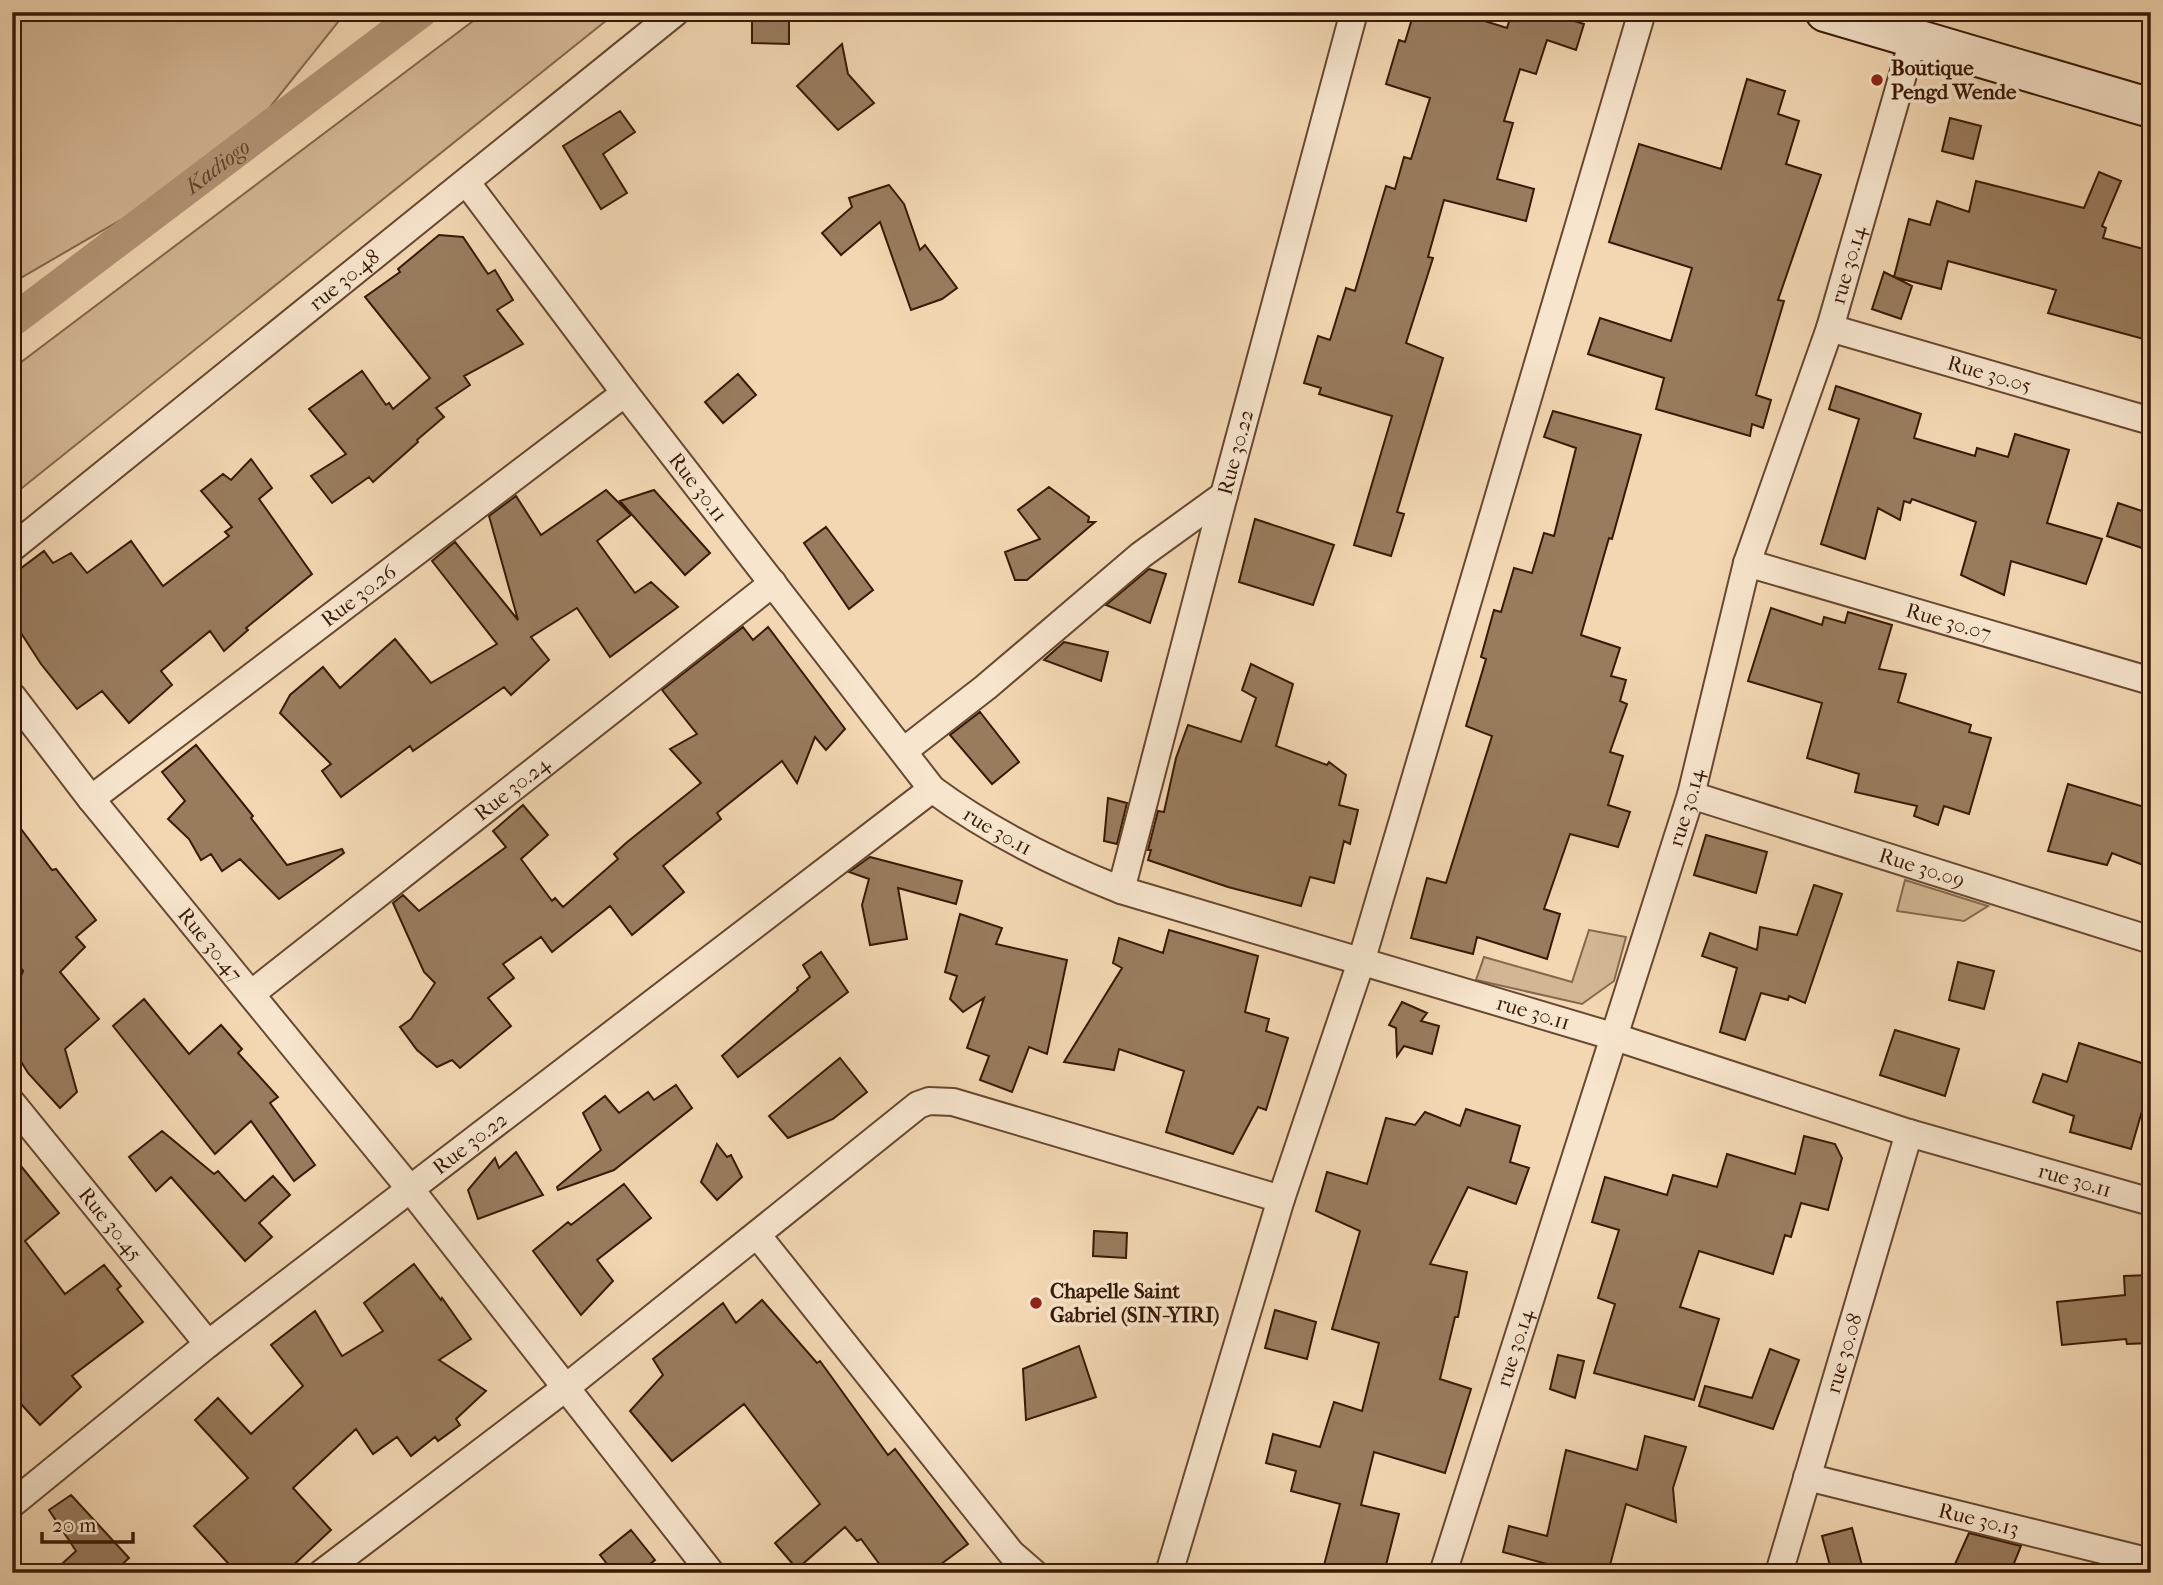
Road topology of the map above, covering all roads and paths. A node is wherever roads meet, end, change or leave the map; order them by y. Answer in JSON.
{"nodes":[{"id":1,"x":676,"y":12,"type":"edge"},
{"id":2,"x":1353,"y":12,"type":"edge"},
{"id":3,"x":1642,"y":12,"type":"edge"},
{"id":4,"x":1825,"y":12,"type":"edge"},
{"id":5,"x":1913,"y":40,"type":"junction"},
{"id":6,"x":2151,"y":108,"type":"edge"},
{"id":7,"x":467,"y":183,"type":"junction"},
{"id":8,"x":1830,"y":328,"type":"junction"},
{"id":9,"x":625,"y":393,"type":"junction"},
{"id":10,"x":2151,"y":421,"type":"edge"},
{"id":11,"x":1224,"y":495,"type":"junction"},
{"id":12,"x":12,"y":548,"type":"edge"},
{"id":13,"x":1747,"y":563,"type":"junction"},
{"id":14,"x":774,"y":583,"type":"junction"},
{"id":15,"x":2151,"y":681,"type":"edge"},
{"id":16,"x":12,"y":696,"type":"edge"},
{"id":17,"x":905,"y":750,"type":"junction"},
{"id":18,"x":932,"y":789,"type":"junction"},
{"id":19,"x":1691,"y":795,"type":"junction"},
{"id":20,"x":91,"y":799,"type":"junction"},
{"id":21,"x":1121,"y":890,"type":"junction"},
{"id":22,"x":2151,"y":940,"type":"edge"},
{"id":23,"x":1360,"y":962,"type":"junction"},
{"id":24,"x":251,"y":994,"type":"junction"},
{"id":25,"x":1612,"y":1036,"type":"junction"},
{"id":26,"x":12,"y":1104,"type":"edge"},
{"id":27,"x":1909,"y":1133,"type":"junction"},
{"id":28,"x":411,"y":1190,"type":"junction"},
{"id":29,"x":1281,"y":1199,"type":"junction"},
{"id":30,"x":2151,"y":1202,"type":"edge"},
{"id":31,"x":758,"y":1236,"type":"junction"},
{"id":32,"x":208,"y":1344,"type":"junction"},
{"id":33,"x":564,"y":1390,"type":"junction"},
{"id":34,"x":1807,"y":1477,"type":"junction"},
{"id":35,"x":12,"y":1504,"type":"edge"},
{"id":36,"x":2151,"y":1562,"type":"edge"},
{"id":37,"x":322,"y":1573,"type":"edge"},
{"id":38,"x":711,"y":1573,"type":"edge"},
{"id":39,"x":1034,"y":1573,"type":"edge"},
{"id":40,"x":1169,"y":1573,"type":"edge"},
{"id":41,"x":1443,"y":1573,"type":"edge"},
{"id":42,"x":1779,"y":1573,"type":"edge"}],
"edges":[{"from":1,"to":7,"type":"street","name":"rue 30.48"},
{"from":2,"to":11,"type":"street","name":"Rue 30.22"},
{"from":3,"to":23,"type":"street"},
{"from":4,"to":5,"type":"street"},
{"from":5,"to":6,"type":"street"},
{"from":5,"to":8,"type":"street","name":"rue 30.14"},
{"from":7,"to":9,"type":"street","name":"Rue 30.11"},
{"from":7,"to":12,"type":"street","name":"rue 30.48"},
{"from":8,"to":10,"type":"street","name":"Rue 30.05"},
{"from":8,"to":13,"type":"street","name":"rue 30.14"},
{"from":9,"to":14,"type":"street","name":"Rue 30.11"},
{"from":9,"to":20,"type":"street","name":"Rue 30.26"},
{"from":11,"to":17,"type":"street","name":"Rue 30.22"},
{"from":11,"to":21,"type":"street"},
{"from":13,"to":15,"type":"street","name":"Rue 30.07"},
{"from":13,"to":19,"type":"street","name":"rue 30.14"},
{"from":14,"to":17,"type":"street","name":"Rue 30.11"},
{"from":14,"to":24,"type":"street","name":"Rue 30.24"},
{"from":16,"to":20,"type":"street","name":"Rue 30.47"},
{"from":17,"to":18,"type":"street","name":"Rue 30.11"},
{"from":18,"to":21,"type":"street","name":"rue 30.11"},
{"from":18,"to":28,"type":"street","name":"Rue 30.22"},
{"from":19,"to":22,"type":"street","name":"Rue 30.09"},
{"from":19,"to":25,"type":"street","name":"rue 30.14"},
{"from":20,"to":24,"type":"street","name":"Rue 30.47"},
{"from":21,"to":23,"type":"street","name":"rue 30.11"},
{"from":23,"to":25,"type":"street","name":"rue 30.11"},
{"from":23,"to":29,"type":"street"},
{"from":24,"to":28,"type":"street","name":"Rue 30.47"},
{"from":25,"to":27,"type":"street","name":"rue 30.11"},
{"from":25,"to":41,"type":"street","name":"rue 30.14"},
{"from":26,"to":32,"type":"street","name":"Rue 30.45"},
{"from":27,"to":30,"type":"street","name":"rue 30.11"},
{"from":27,"to":34,"type":"street","name":"rue 30.08"},
{"from":28,"to":32,"type":"street","name":"Rue 30.22"},
{"from":28,"to":33,"type":"street","name":"Rue 30.47"},
{"from":29,"to":31,"type":"street"},
{"from":29,"to":40,"type":"street"},
{"from":31,"to":33,"type":"street"},
{"from":31,"to":39,"type":"street"},
{"from":32,"to":35,"type":"street","name":"Rue 30.22"},
{"from":33,"to":37,"type":"street"},
{"from":33,"to":38,"type":"street","name":"Rue 30.47"},
{"from":34,"to":36,"type":"street","name":"Rue 30.13"},
{"from":34,"to":42,"type":"street","name":"rue 30.08"}]}
